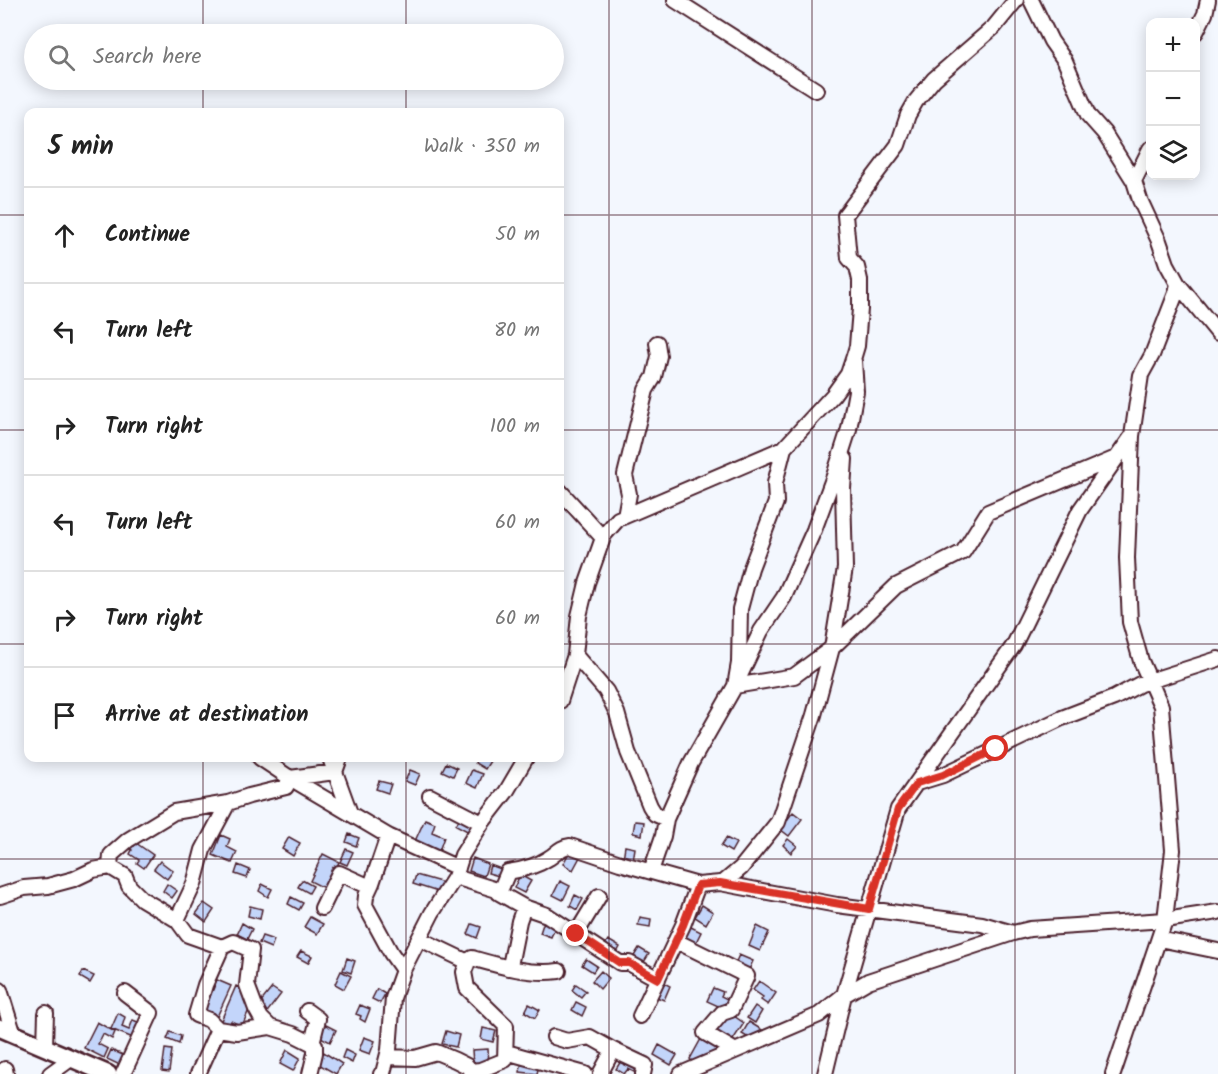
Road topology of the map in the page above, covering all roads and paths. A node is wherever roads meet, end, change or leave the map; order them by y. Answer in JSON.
{"nodes":[{"id":1,"x":675,"y":0,"type":"edge"},
{"id":2,"x":1016,"y":0,"type":"edge"},
{"id":3,"x":1031,"y":0,"type":"edge"},
{"id":4,"x":1208,"y":0,"type":"edge"},
{"id":5,"x":1200,"y":24,"type":"edge"},
{"id":6,"x":816,"y":90,"type":"dead end"},
{"id":7,"x":1146,"y":157,"type":"edge"},
{"id":8,"x":1134,"y":181,"type":"junction"},
{"id":9,"x":1178,"y":284,"type":"junction"},
{"id":10,"x":1218,"y":333,"type":"edge"},
{"id":11,"x":657,"y":343,"type":"dead end"},
{"id":12,"x":854,"y":356,"type":"junction"},
{"id":13,"x":847,"y":435,"type":"junction"},
{"id":14,"x":1132,"y":436,"type":"junction"},
{"id":15,"x":784,"y":448,"type":"junction"},
{"id":16,"x":1116,"y":458,"type":"junction"},
{"id":17,"x":564,"y":495,"type":"edge"},
{"id":18,"x":625,"y":516,"type":"junction"},
{"id":19,"x":603,"y":538,"type":"junction"},
{"id":20,"x":832,"y":648,"type":"junction"},
{"id":21,"x":575,"y":655,"type":"junction"},
{"id":22,"x":1218,"y":659,"type":"edge"},
{"id":23,"x":1150,"y":681,"type":"junction"},
{"id":24,"x":735,"y":686,"type":"junction"},
{"id":25,"x":564,"y":689,"type":"edge"},
{"id":26,"x":266,"y":762,"type":"edge"},
{"id":27,"x":331,"y":762,"type":"edge"},
{"id":28,"x":339,"y":762,"type":"edge"},
{"id":29,"x":524,"y":762,"type":"edge"},
{"id":30,"x":335,"y":772,"type":"junction"},
{"id":31,"x":290,"y":778,"type":"junction"},
{"id":32,"x":917,"y":783,"type":"junction"},
{"id":33,"x":430,"y":796,"type":"dead end"},
{"id":34,"x":228,"y":803,"type":"junction"},
{"id":35,"x":350,"y":813,"type":"junction"},
{"id":36,"x":666,"y":819,"type":"junction"},
{"id":37,"x":482,"y":823,"type":"junction"},
{"id":38,"x":388,"y":836,"type":"junction"},
{"id":39,"x":110,"y":867,"type":"junction"},
{"id":40,"x":651,"y":871,"type":"junction"},
{"id":41,"x":456,"y":872,"type":"junction"},
{"id":42,"x":720,"y":883,"type":"junction"},
{"id":43,"x":698,"y":885,"type":"junction"},
{"id":44,"x":370,"y":887,"type":"junction"},
{"id":45,"x":500,"y":891,"type":"junction"},
{"id":46,"x":0,"y":896,"type":"edge"},
{"id":47,"x":599,"y":896,"type":"dead end"},
{"id":48,"x":524,"y":907,"type":"junction"},
{"id":49,"x":322,"y":908,"type":"dead end"},
{"id":50,"x":869,"y":909,"type":"junction"},
{"id":51,"x":1218,"y":912,"type":"edge"},
{"id":52,"x":177,"y":920,"type":"junction"},
{"id":53,"x":1165,"y":920,"type":"junction"},
{"id":54,"x":1013,"y":933,"type":"junction"},
{"id":55,"x":576,"y":934,"type":"junction"},
{"id":56,"x":420,"y":939,"type":"junction"},
{"id":57,"x":1159,"y":939,"type":"junction"},
{"id":58,"x":676,"y":941,"type":"junction"},
{"id":59,"x":222,"y":947,"type":"junction"},
{"id":60,"x":1218,"y":951,"type":"edge"},
{"id":61,"x":468,"y":962,"type":"junction"},
{"id":62,"x":508,"y":968,"type":"junction"},
{"id":63,"x":403,"y":970,"type":"junction"},
{"id":64,"x":559,"y":971,"type":"dead end"},
{"id":65,"x":658,"y":979,"type":"junction"},
{"id":66,"x":0,"y":990,"type":"edge"},
{"id":67,"x":125,"y":993,"type":"dead end"},
{"id":68,"x":844,"y":995,"type":"junction"},
{"id":69,"x":307,"y":1011,"type":"dead end"},
{"id":70,"x":46,"y":1013,"type":"dead end"},
{"id":71,"x":640,"y":1017,"type":"dead end"},
{"id":72,"x":270,"y":1026,"type":"junction"},
{"id":73,"x":218,"y":1029,"type":"junction"},
{"id":74,"x":7,"y":1030,"type":"edge"},
{"id":75,"x":554,"y":1037,"type":"dead end"},
{"id":76,"x":312,"y":1043,"type":"junction"},
{"id":77,"x":45,"y":1046,"type":"junction"},
{"id":78,"x":613,"y":1050,"type":"junction"},
{"id":79,"x":734,"y":1050,"type":"junction"},
{"id":80,"x":506,"y":1052,"type":"junction"},
{"id":81,"x":387,"y":1057,"type":"junction"},
{"id":82,"x":72,"y":1058,"type":"junction"},
{"id":83,"x":471,"y":1073,"type":"edge"},
{"id":84,"x":648,"y":1073,"type":"edge"},
{"id":85,"x":50,"y":1074,"type":"edge"},
{"id":86,"x":108,"y":1074,"type":"edge"},
{"id":87,"x":123,"y":1074,"type":"edge"},
{"id":88,"x":198,"y":1074,"type":"edge"},
{"id":89,"x":310,"y":1074,"type":"edge"},
{"id":90,"x":381,"y":1074,"type":"edge"},
{"id":91,"x":585,"y":1074,"type":"edge"},
{"id":92,"x":600,"y":1074,"type":"edge"},
{"id":93,"x":681,"y":1074,"type":"edge"},
{"id":94,"x":825,"y":1074,"type":"edge"},
{"id":95,"x":1113,"y":1074,"type":"edge"}],
"edges":[{"from":1,"to":6,"type":"street"},
{"from":2,"to":12,"type":"street"},
{"from":3,"to":8,"type":"street"},
{"from":4,"to":5,"type":"street"},
{"from":7,"to":8,"type":"street"},
{"from":8,"to":9,"type":"street"},
{"from":9,"to":10,"type":"street"},
{"from":9,"to":14,"type":"street"},
{"from":11,"to":18,"type":"street"},
{"from":12,"to":13,"type":"street"},
{"from":12,"to":15,"type":"street"},
{"from":13,"to":20,"type":"street"},
{"from":13,"to":24,"type":"street"},
{"from":14,"to":16,"type":"street"},
{"from":14,"to":23,"type":"street"},
{"from":15,"to":18,"type":"street"},
{"from":15,"to":24,"type":"street"},
{"from":16,"to":20,"type":"street"},
{"from":16,"to":32,"type":"street"},
{"from":17,"to":19,"type":"street"},
{"from":18,"to":19,"type":"street"},
{"from":19,"to":21,"type":"street"},
{"from":20,"to":24,"type":"street"},
{"from":20,"to":42,"type":"street"},
{"from":21,"to":25,"type":"street"},
{"from":21,"to":36,"type":"street"},
{"from":22,"to":23,"type":"street"},
{"from":23,"to":32,"type":"street"},
{"from":23,"to":53,"type":"street"},
{"from":24,"to":36,"type":"street"},
{"from":26,"to":31,"type":"street"},
{"from":27,"to":30,"type":"street"},
{"from":28,"to":30,"type":"street"},
{"from":29,"to":37,"type":"street"},
{"from":30,"to":31,"type":"street"},
{"from":30,"to":35,"type":"street"},
{"from":31,"to":34,"type":"street"},
{"from":31,"to":35,"type":"street"},
{"from":32,"to":50,"type":"street"},
{"from":33,"to":37,"type":"street"},
{"from":34,"to":39,"type":"street"},
{"from":34,"to":52,"type":"street"},
{"from":35,"to":38,"type":"street"},
{"from":36,"to":40,"type":"street"},
{"from":37,"to":41,"type":"street"},
{"from":38,"to":41,"type":"street"},
{"from":38,"to":44,"type":"street"},
{"from":39,"to":46,"type":"street"},
{"from":39,"to":52,"type":"street"},
{"from":40,"to":43,"type":"street"},
{"from":40,"to":45,"type":"street"},
{"from":41,"to":45,"type":"street"},
{"from":41,"to":56,"type":"street"},
{"from":42,"to":43,"type":"street"},
{"from":42,"to":50,"type":"street"},
{"from":43,"to":58,"type":"street"},
{"from":44,"to":49,"type":"street"},
{"from":44,"to":63,"type":"street"},
{"from":45,"to":48,"type":"street"},
{"from":47,"to":55,"type":"street"},
{"from":48,"to":55,"type":"street"},
{"from":48,"to":62,"type":"street"},
{"from":50,"to":54,"type":"street"},
{"from":50,"to":68,"type":"street"},
{"from":51,"to":53,"type":"street"},
{"from":52,"to":59,"type":"street"},
{"from":53,"to":54,"type":"street"},
{"from":53,"to":57,"type":"street"},
{"from":54,"to":68,"type":"street"},
{"from":55,"to":65,"type":"street"},
{"from":56,"to":61,"type":"street"},
{"from":56,"to":63,"type":"street"},
{"from":57,"to":60,"type":"street"},
{"from":57,"to":95,"type":"street"},
{"from":58,"to":65,"type":"street"},
{"from":58,"to":79,"type":"street"},
{"from":59,"to":72,"type":"street"},
{"from":59,"to":73,"type":"street"},
{"from":61,"to":62,"type":"street"},
{"from":61,"to":80,"type":"street"},
{"from":62,"to":64,"type":"street"},
{"from":63,"to":81,"type":"street"},
{"from":65,"to":71,"type":"street"},
{"from":66,"to":74,"type":"street"},
{"from":67,"to":87,"type":"street"},
{"from":68,"to":79,"type":"street"},
{"from":68,"to":94,"type":"street"},
{"from":69,"to":76,"type":"street"},
{"from":70,"to":77,"type":"street"},
{"from":72,"to":73,"type":"street"},
{"from":72,"to":76,"type":"street"},
{"from":73,"to":88,"type":"street"},
{"from":74,"to":77,"type":"street"},
{"from":75,"to":78,"type":"street"},
{"from":76,"to":89,"type":"street"},
{"from":77,"to":82,"type":"street"},
{"from":78,"to":84,"type":"street"},
{"from":78,"to":92,"type":"street"},
{"from":79,"to":93,"type":"street"},
{"from":80,"to":83,"type":"street"},
{"from":80,"to":91,"type":"street"},
{"from":81,"to":83,"type":"street"},
{"from":81,"to":90,"type":"street"},
{"from":82,"to":85,"type":"street"},
{"from":82,"to":86,"type":"street"}]}
